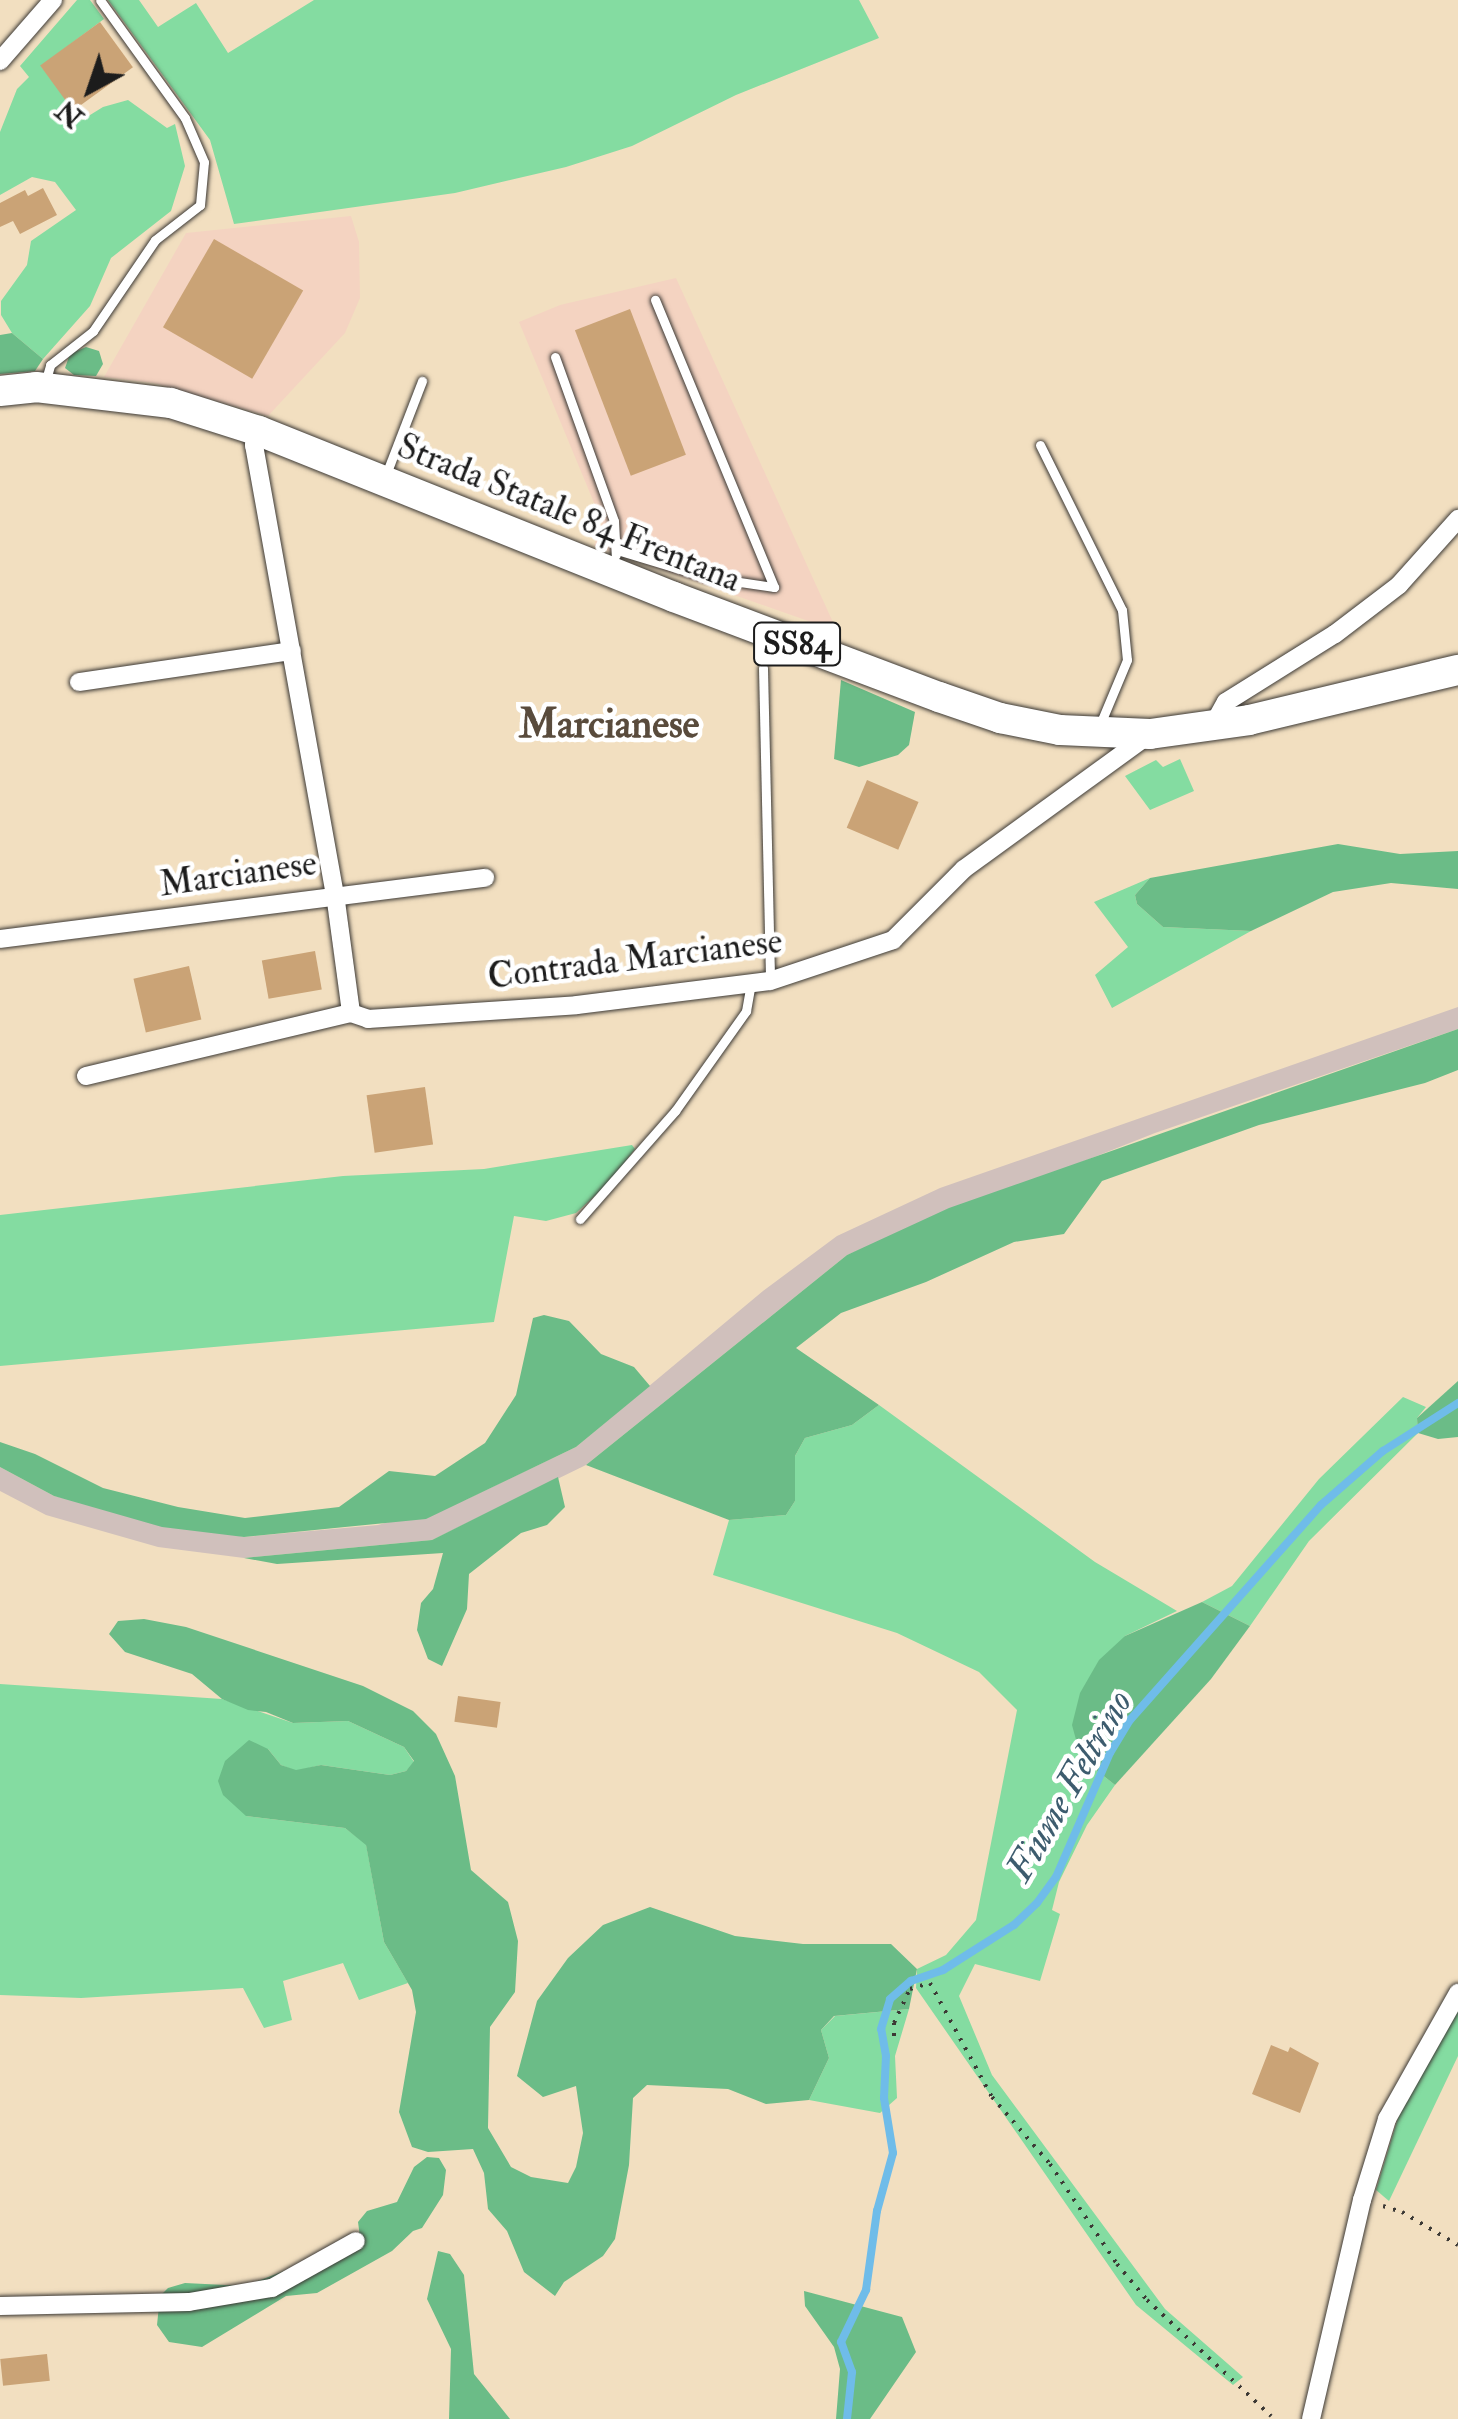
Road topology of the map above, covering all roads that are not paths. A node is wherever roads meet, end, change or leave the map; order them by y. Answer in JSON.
{"nodes":[{"id":1,"x":54,"y":0,"type":"edge"},
{"id":2,"x":100,"y":0,"type":"edge"},
{"id":3,"x":0,"y":60,"type":"edge"},
{"id":4,"x":655,"y":300,"type":"dead end"},
{"id":5,"x":554,"y":357,"type":"dead end"},
{"id":6,"x":422,"y":381,"type":"dead end"},
{"id":7,"x":44,"y":388,"type":"junction"},
{"id":8,"x":0,"y":391,"type":"edge"},
{"id":9,"x":260,"y":431,"type":"junction"},
{"id":10,"x":1040,"y":445,"type":"dead end"},
{"id":11,"x":384,"y":479,"type":"junction"},
{"id":12,"x":1458,"y":519,"type":"edge"},
{"id":13,"x":615,"y":561,"type":"junction"},
{"id":14,"x":292,"y":650,"type":"junction"},
{"id":15,"x":763,"y":668,"type":"dead end"},
{"id":16,"x":1458,"y":670,"type":"edge"},
{"id":17,"x":79,"y":682,"type":"dead end"},
{"id":18,"x":1213,"y":725,"type":"junction"},
{"id":19,"x":1098,"y":733,"type":"junction"},
{"id":20,"x":1150,"y":734,"type":"junction"},
{"id":21,"x":485,"y":878,"type":"dead end"},
{"id":22,"x":335,"y":894,"type":"junction"},
{"id":23,"x":0,"y":939,"type":"edge"},
{"id":24,"x":761,"y":982,"type":"junction"},
{"id":25,"x":351,"y":1013,"type":"junction"},
{"id":26,"x":86,"y":1076,"type":"dead end"},
{"id":27,"x":580,"y":1219,"type":"dead end"},
{"id":28,"x":1458,"y":1993,"type":"edge"},
{"id":29,"x":356,"y":2241,"type":"dead end"},
{"id":30,"x":0,"y":2306,"type":"edge"},
{"id":31,"x":1311,"y":2419,"type":"edge"}],
"edges":[{"from":1,"to":3,"type":"street"},
{"from":2,"to":7,"type":"lane"},
{"from":4,"to":13,"type":"lane"},
{"from":5,"to":13,"type":"lane"},
{"from":6,"to":11,"type":"lane"},
{"from":7,"to":8,"type":"main road","name":"Strada Statale 84 Frentana","number":"SS84"},
{"from":7,"to":9,"type":"main road","name":"Strada Statale 84 Frentana","number":"SS84"},
{"from":9,"to":11,"type":"main road","name":"Strada Statale 84 Frentana","number":"SS84"},
{"from":9,"to":14,"type":"street"},
{"from":10,"to":19,"type":"lane"},
{"from":11,"to":13,"type":"main road","name":"Strada Statale 84 Frentana","number":"SS84"},
{"from":12,"to":18,"type":"street"},
{"from":13,"to":19,"type":"main road","name":"Strada Statale 84 Frentana","number":"SS84"},
{"from":14,"to":17,"type":"street"},
{"from":14,"to":22,"type":"street"},
{"from":15,"to":24,"type":"lane"},
{"from":16,"to":18,"type":"main road","name":"Strada Statale 84 Frentana","number":"SS84"},
{"from":18,"to":20,"type":"main road","name":"Strada Statale 84 Frentana","number":"SS84"},
{"from":19,"to":20,"type":"main road","name":"Strada Statale 84 Frentana","number":"SS84"},
{"from":20,"to":24,"type":"street","name":"Contrada Marcianese"},
{"from":21,"to":22,"type":"street","name":"Marcianese"},
{"from":22,"to":23,"type":"street","name":"Marcianese"},
{"from":22,"to":25,"type":"street"},
{"from":24,"to":25,"type":"street","name":"Contrada Marcianese"},
{"from":24,"to":27,"type":"lane"},
{"from":25,"to":26,"type":"street","name":"Contrada Marcianese"},
{"from":28,"to":31,"type":"street"},
{"from":29,"to":30,"type":"street"}]}
